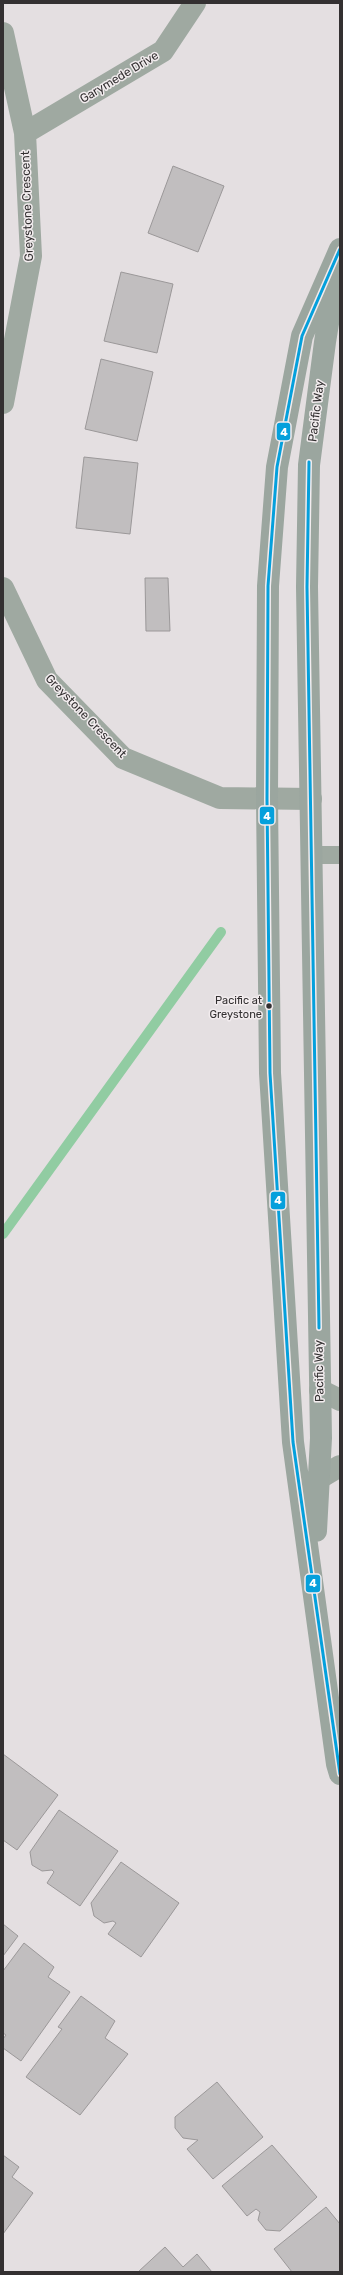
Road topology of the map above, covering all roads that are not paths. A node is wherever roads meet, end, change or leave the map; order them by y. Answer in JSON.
{"nodes":[{"id":1,"x":195,"y":3,"type":"edge"},
{"id":2,"x":3,"y":33,"type":"edge"},
{"id":3,"x":25,"y":133,"type":"junction"},
{"id":4,"x":340,"y":250,"type":"edge"},
{"id":5,"x":3,"y":403,"type":"edge"},
{"id":6,"x":3,"y":588,"type":"edge"},
{"id":7,"x":267,"y":799,"type":"junction"},
{"id":8,"x":310,"y":799,"type":"junction"},
{"id":9,"x":310,"y":855,"type":"junction"},
{"id":10,"x":340,"y":855,"type":"edge"},
{"id":11,"x":320,"y":1390,"type":"junction"},
{"id":12,"x":340,"y":1400,"type":"edge"},
{"id":13,"x":340,"y":1466,"type":"edge"},
{"id":14,"x":318,"y":1479,"type":"junction"},
{"id":15,"x":313,"y":1580,"type":"junction"},
{"id":16,"x":340,"y":1774,"type":"edge"}],
"edges":[{"from":1,"to":3,"type":"street","name":"Garymede Drive"},
{"from":2,"to":3,"type":"street","name":"Greystone Crescent"},
{"from":3,"to":5,"type":"street","name":"Greystone Crescent"},
{"from":4,"to":7,"type":"main road","name":"Pacific Way"},
{"from":4,"to":8,"type":"main road","name":"Pacific Way"},
{"from":6,"to":7,"type":"street","name":"Greystone Crescent"},
{"from":7,"to":8,"type":"street","name":"Greystone Crescent"},
{"from":7,"to":15,"type":"main road","name":"Pacific Way"},
{"from":8,"to":9,"type":"main road","name":"Pacific Way"},
{"from":9,"to":10,"type":"lane"},
{"from":9,"to":11,"type":"main road","name":"Pacific Way"},
{"from":11,"to":12,"type":"street"},
{"from":11,"to":14,"type":"main road","name":"Pacific Way"},
{"from":13,"to":14,"type":"street"},
{"from":14,"to":15,"type":"main road","name":"Pacific Way"},
{"from":15,"to":16,"type":"main road","name":"Pacific Way"}]}
